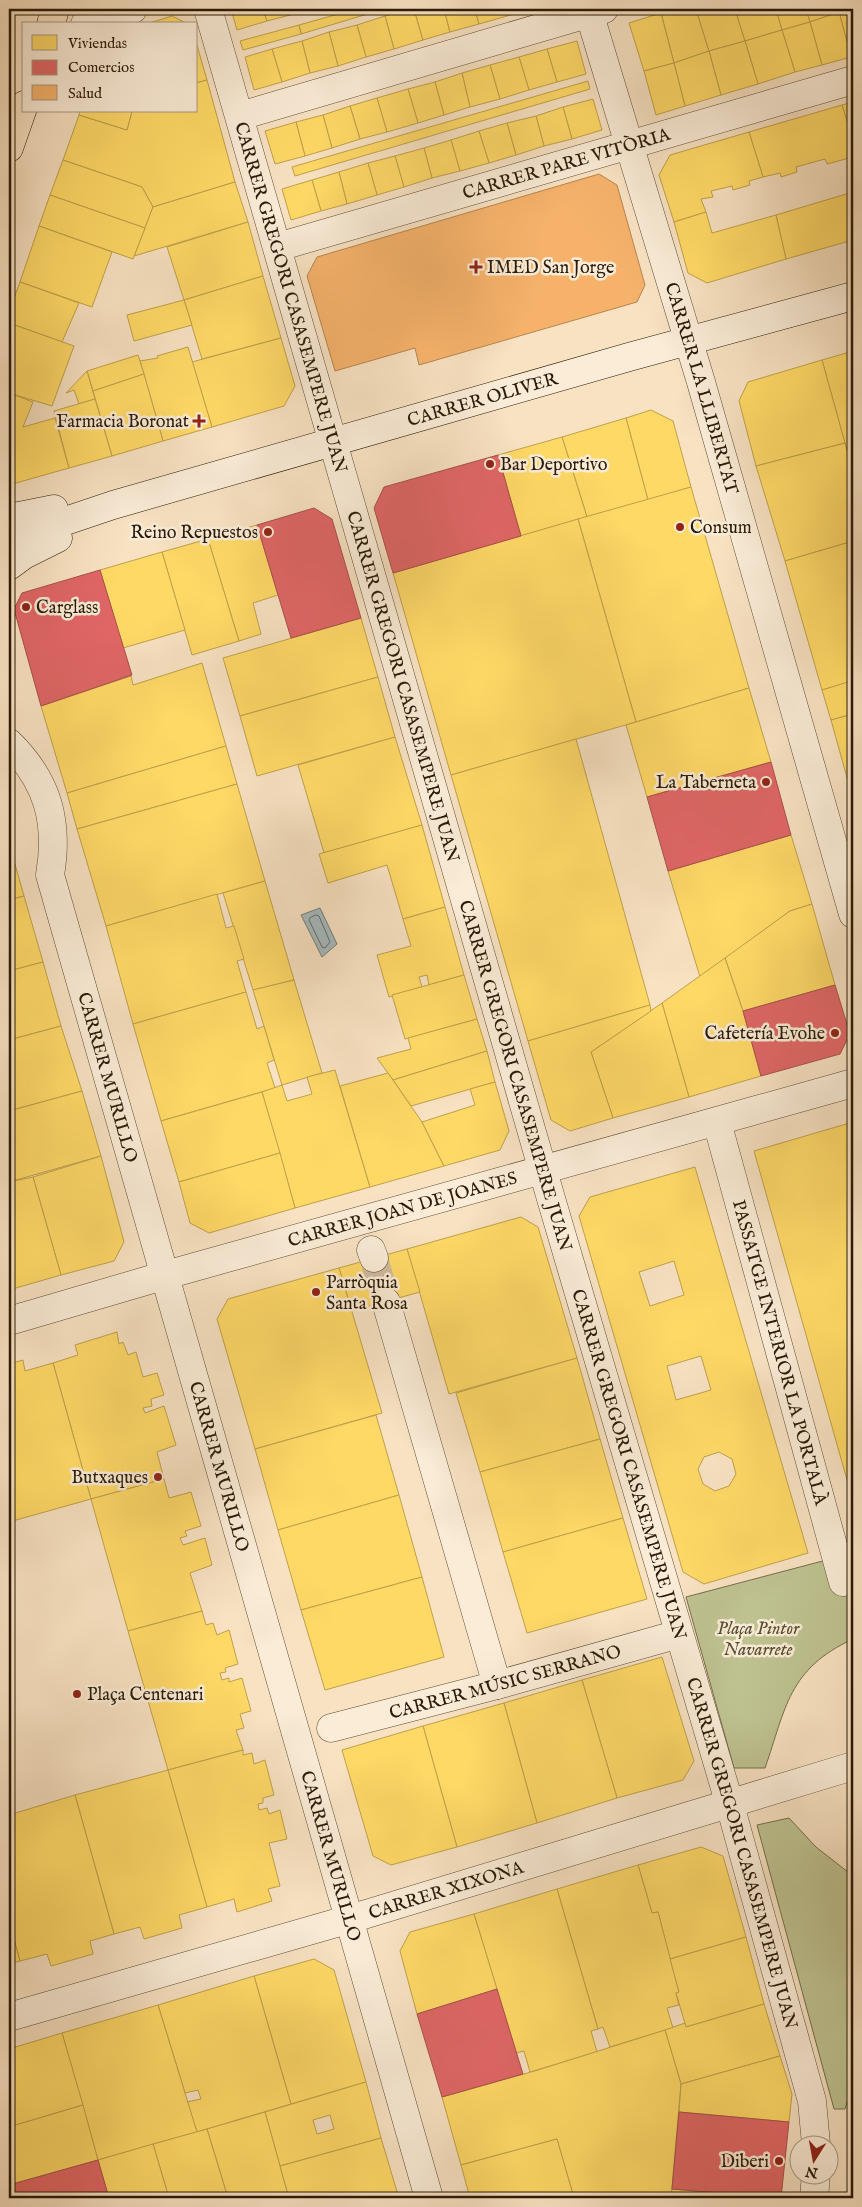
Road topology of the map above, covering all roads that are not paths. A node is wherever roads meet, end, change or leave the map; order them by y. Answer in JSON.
{"nodes":[{"id":1,"x":55,"y":9,"type":"edge"},
{"id":2,"x":133,"y":9,"type":"edge"},
{"id":3,"x":208,"y":9,"type":"edge"},
{"id":4,"x":594,"y":10,"type":"edge"},
{"id":5,"x":52,"y":22,"type":"edge"},
{"id":6,"x":91,"y":22,"type":"edge"},
{"id":7,"x":853,"y":80,"type":"edge"},
{"id":8,"x":22,"y":111,"type":"edge"},
{"id":9,"x":240,"y":116,"type":"junction"},
{"id":10,"x":629,"y":144,"type":"junction"},
{"id":11,"x":9,"y":148,"type":"edge"},
{"id":12,"x":278,"y":247,"type":"junction"},
{"id":13,"x":853,"y":296,"type":"edge"},
{"id":14,"x":689,"y":342,"type":"junction"},
{"id":15,"x":332,"y":442,"type":"junction"},
{"id":16,"x":113,"y":504,"type":"junction"},
{"id":17,"x":9,"y":518,"type":"edge"},
{"id":18,"x":9,"y":540,"type":"edge"},
{"id":19,"x":9,"y":566,"type":"edge"},
{"id":20,"x":9,"y":742,"type":"edge"},
{"id":21,"x":853,"y":914,"type":"edge"},
{"id":22,"x":853,"y":1083,"type":"edge"},
{"id":23,"x":717,"y":1122,"type":"junction"},
{"id":24,"x":543,"y":1170,"type":"junction"},
{"id":25,"x":166,"y":1275,"type":"junction"},
{"id":26,"x":386,"y":1302,"type":"tunnel mouth"},
{"id":27,"x":9,"y":1321,"type":"edge"},
{"id":28,"x":843,"y":1582,"type":"dead end"},
{"id":29,"x":679,"y":1634,"type":"junction"},
{"id":30,"x":497,"y":1685,"type":"junction"},
{"id":31,"x":331,"y":1728,"type":"dead end"},
{"id":32,"x":853,"y":1766,"type":"edge"},
{"id":33,"x":730,"y":1805,"type":"junction"},
{"id":34,"x":350,"y":1919,"type":"junction"},
{"id":35,"x":9,"y":2017,"type":"edge"},
{"id":36,"x":815,"y":2134,"type":"edge"},
{"id":37,"x":815,"y":2184,"type":"edge"},
{"id":38,"x":430,"y":2198,"type":"edge"},
{"id":39,"x":814,"y":2198,"type":"edge"}],
"edges":[{"from":1,"to":5,"type":"main road"},
{"from":2,"to":6,"type":"street"},
{"from":3,"to":9,"type":"street","name":"CARRER GREGORI CASASEMPERE JUAN"},
{"from":4,"to":9,"type":"street"},
{"from":4,"to":10,"type":"street","name":"CARRER LA LLIBERTAT"},
{"from":7,"to":10,"type":"street","name":"CARRER PARE VITÒRIA"},
{"from":8,"to":11,"type":"main road"},
{"from":9,"to":12,"type":"street","name":"CARRER GREGORI CASASEMPERE JUAN"},
{"from":10,"to":12,"type":"street","name":"CARRER PARE VITÒRIA"},
{"from":10,"to":14,"type":"street","name":"CARRER LA LLIBERTAT"},
{"from":12,"to":15,"type":"street","name":"CARRER GREGORI CASASEMPERE JUAN"},
{"from":13,"to":14,"type":"street","name":"CARRER OLIVER"},
{"from":14,"to":15,"type":"street","name":"CARRER OLIVER"},
{"from":14,"to":21,"type":"street","name":"CARRER LA LLIBERTAT"},
{"from":15,"to":16,"type":"street","name":"CARRER OLIVER"},
{"from":15,"to":24,"type":"street","name":"CARRER GREGORI CASASEMPERE JUAN"},
{"from":16,"to":17,"type":"street"},
{"from":16,"to":18,"type":"street","name":"CARRER OLIVER"},
{"from":16,"to":19,"type":"street","name":"CARRER OLIVER"},
{"from":20,"to":25,"type":"street","name":"CARRER MURILLO"},
{"from":22,"to":23,"type":"street","name":"CARRER JOAN DE JOANES"},
{"from":23,"to":24,"type":"street","name":"CARRER JOAN DE JOANES"},
{"from":23,"to":28,"type":"street","name":"PASSATGE INTERIOR LA PORTALÀ"},
{"from":24,"to":25,"type":"street","name":"CARRER JOAN DE JOANES"},
{"from":24,"to":29,"type":"street","name":"CARRER GREGORI CASASEMPERE JUAN"},
{"from":25,"to":27,"type":"street","name":"CARRER JOAN DE JOANES"},
{"from":25,"to":34,"type":"street","name":"CARRER MURILLO"},
{"from":26,"to":30,"type":"street"},
{"from":29,"to":30,"type":"street","name":"CARRER MÚSIC SERRANO"},
{"from":29,"to":33,"type":"street","name":"CARRER GREGORI CASASEMPERE JUAN"},
{"from":30,"to":31,"type":"street","name":"CARRER MÚSIC SERRANO"},
{"from":32,"to":33,"type":"street","name":"CARRER XIXONA"},
{"from":33,"to":34,"type":"street","name":"CARRER XIXONA"},
{"from":33,"to":36,"type":"street","name":"CARRER GREGORI CASASEMPERE JUAN"},
{"from":34,"to":35,"type":"street","name":"CARRER XIXONA"},
{"from":34,"to":38,"type":"street","name":"CARRER MURILLO"},
{"from":37,"to":39,"type":"street"}]}
